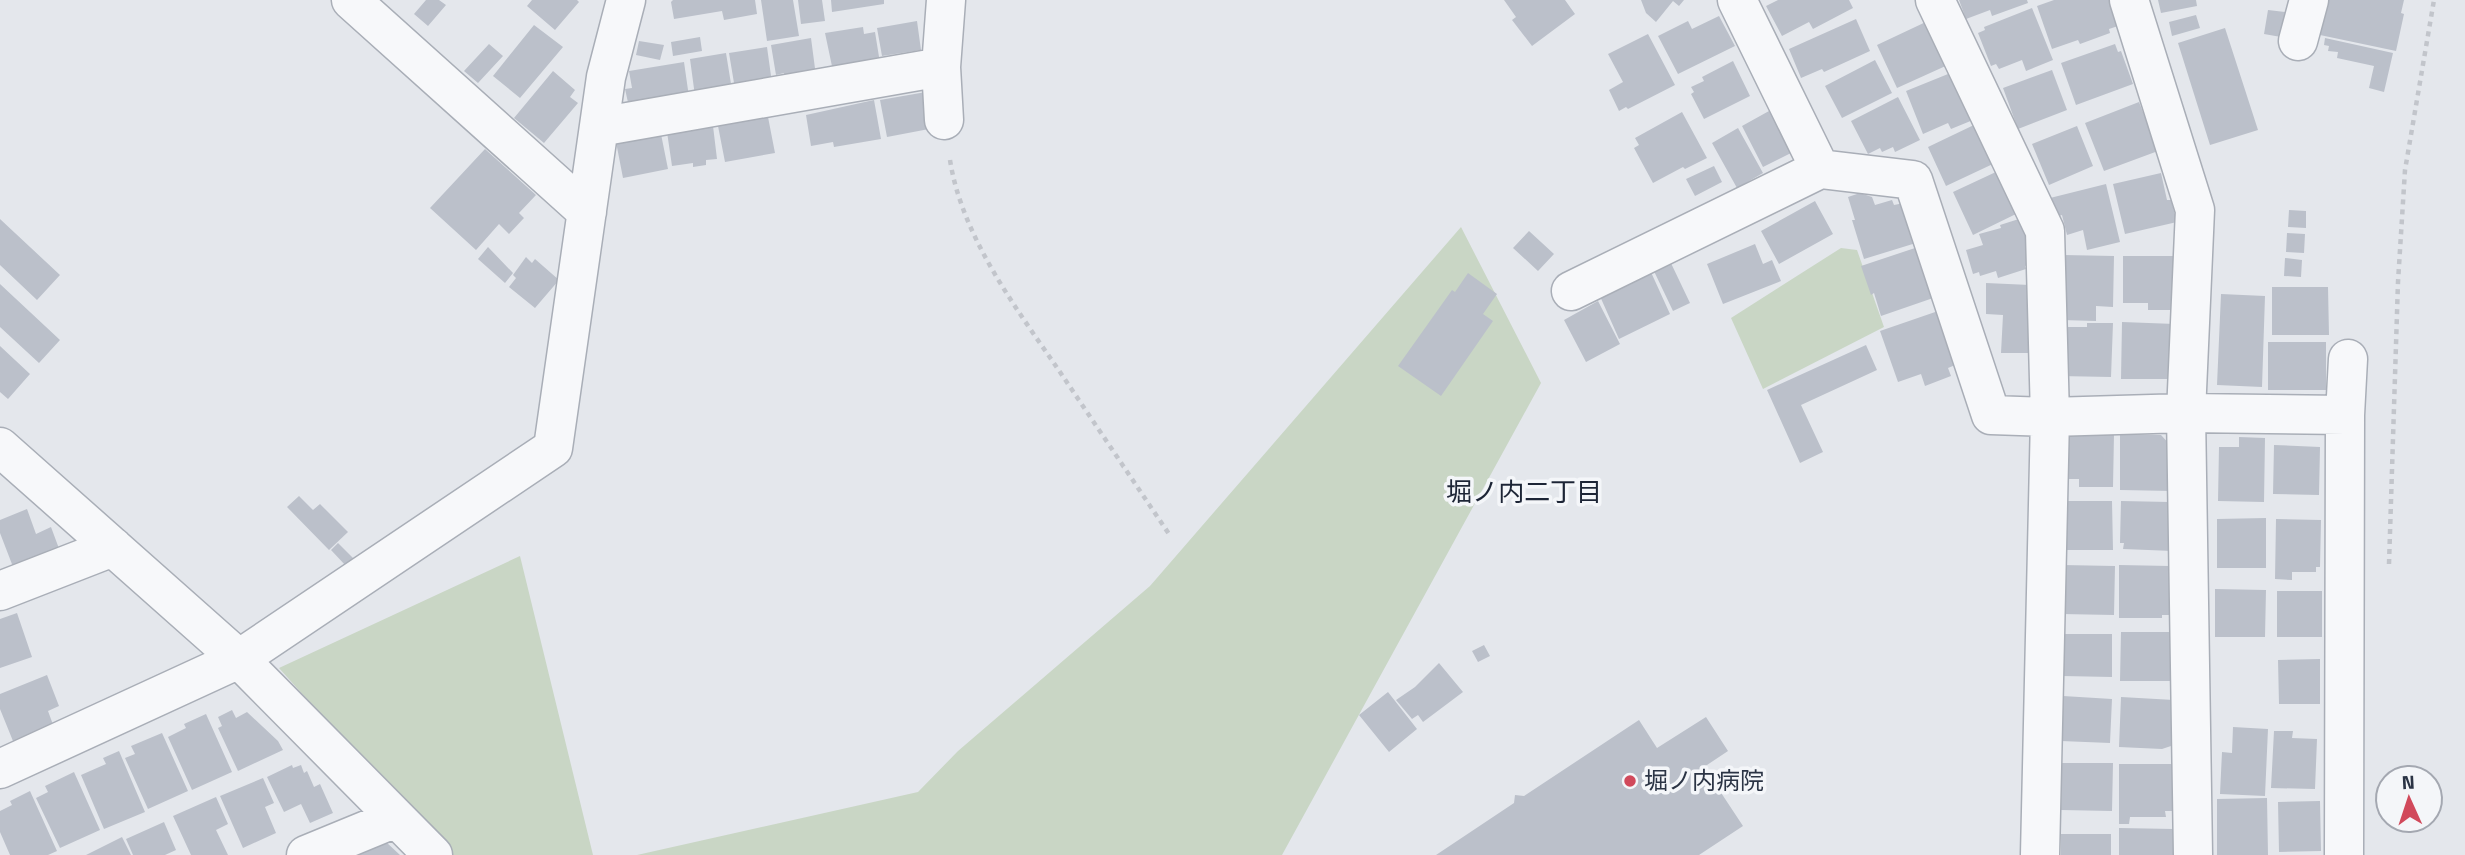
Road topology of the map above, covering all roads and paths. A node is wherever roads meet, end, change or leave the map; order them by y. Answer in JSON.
{"nodes":[{"id":1,"x":351,"y":0,"type":"edge"},
{"id":2,"x":626,"y":0,"type":"edge"},
{"id":3,"x":946,"y":0,"type":"edge"},
{"id":4,"x":1737,"y":0,"type":"edge"},
{"id":5,"x":1935,"y":0,"type":"edge"},
{"id":6,"x":2129,"y":0,"type":"edge"},
{"id":7,"x":2309,"y":0,"type":"edge"},
{"id":8,"x":2434,"y":0,"type":"edge"},
{"id":9,"x":2298,"y":41,"type":"dead end"},
{"id":10,"x":941,"y":67,"type":"junction"},
{"id":11,"x":944,"y":120,"type":"joint"},
{"id":12,"x":599,"y":127,"type":"junction"},
{"id":13,"x":1820,"y":169,"type":"junction"},
{"id":14,"x":587,"y":212,"type":"junction"},
{"id":15,"x":1571,"y":291,"type":"dead end"},
{"id":16,"x":2348,"y":359,"type":"dead end"},
{"id":17,"x":2186,"y":413,"type":"junction"},
{"id":18,"x":2345,"y":415,"type":"junction"},
{"id":19,"x":2050,"y":417,"type":"junction"},
{"id":20,"x":0,"y":447,"type":"edge"},
{"id":21,"x":1171,"y":537,"type":"dead end"},
{"id":22,"x":113,"y":547,"type":"junction"},
{"id":23,"x":2389,"y":565,"type":"dead end"},
{"id":24,"x":0,"y":591,"type":"edge"},
{"id":25,"x":239,"y":659,"type":"junction"},
{"id":26,"x":0,"y":769,"type":"edge"},
{"id":27,"x":396,"y":818,"type":"junction"},
{"id":28,"x":306,"y":855,"type":"edge"},
{"id":29,"x":433,"y":855,"type":"edge"},
{"id":30,"x":2040,"y":855,"type":"edge"},
{"id":31,"x":2193,"y":855,"type":"edge"},
{"id":32,"x":2344,"y":855,"type":"edge"}],
"edges":[{"from":1,"to":14,"type":"street"},
{"from":2,"to":12,"type":"street"},
{"from":3,"to":10,"type":"street"},
{"from":4,"to":13,"type":"street"},
{"from":5,"to":19,"type":"street"},
{"from":6,"to":17,"type":"street"},
{"from":7,"to":9,"type":"street"},
{"from":8,"to":23,"type":"path"},
{"from":10,"to":11,"type":"street"},
{"from":10,"to":12,"type":"street"},
{"from":11,"to":21,"type":"path"},
{"from":12,"to":14,"type":"street"},
{"from":13,"to":15,"type":"street"},
{"from":13,"to":19,"type":"street"},
{"from":14,"to":25,"type":"street"},
{"from":16,"to":18,"type":"street"},
{"from":17,"to":18,"type":"street"},
{"from":17,"to":19,"type":"street"},
{"from":17,"to":31,"type":"street"},
{"from":18,"to":32,"type":"street"},
{"from":19,"to":30,"type":"street"},
{"from":20,"to":22,"type":"street"},
{"from":22,"to":24,"type":"street"},
{"from":22,"to":25,"type":"street"},
{"from":25,"to":26,"type":"street"},
{"from":25,"to":27,"type":"street"},
{"from":27,"to":28,"type":"street"},
{"from":27,"to":29,"type":"street"}]}
